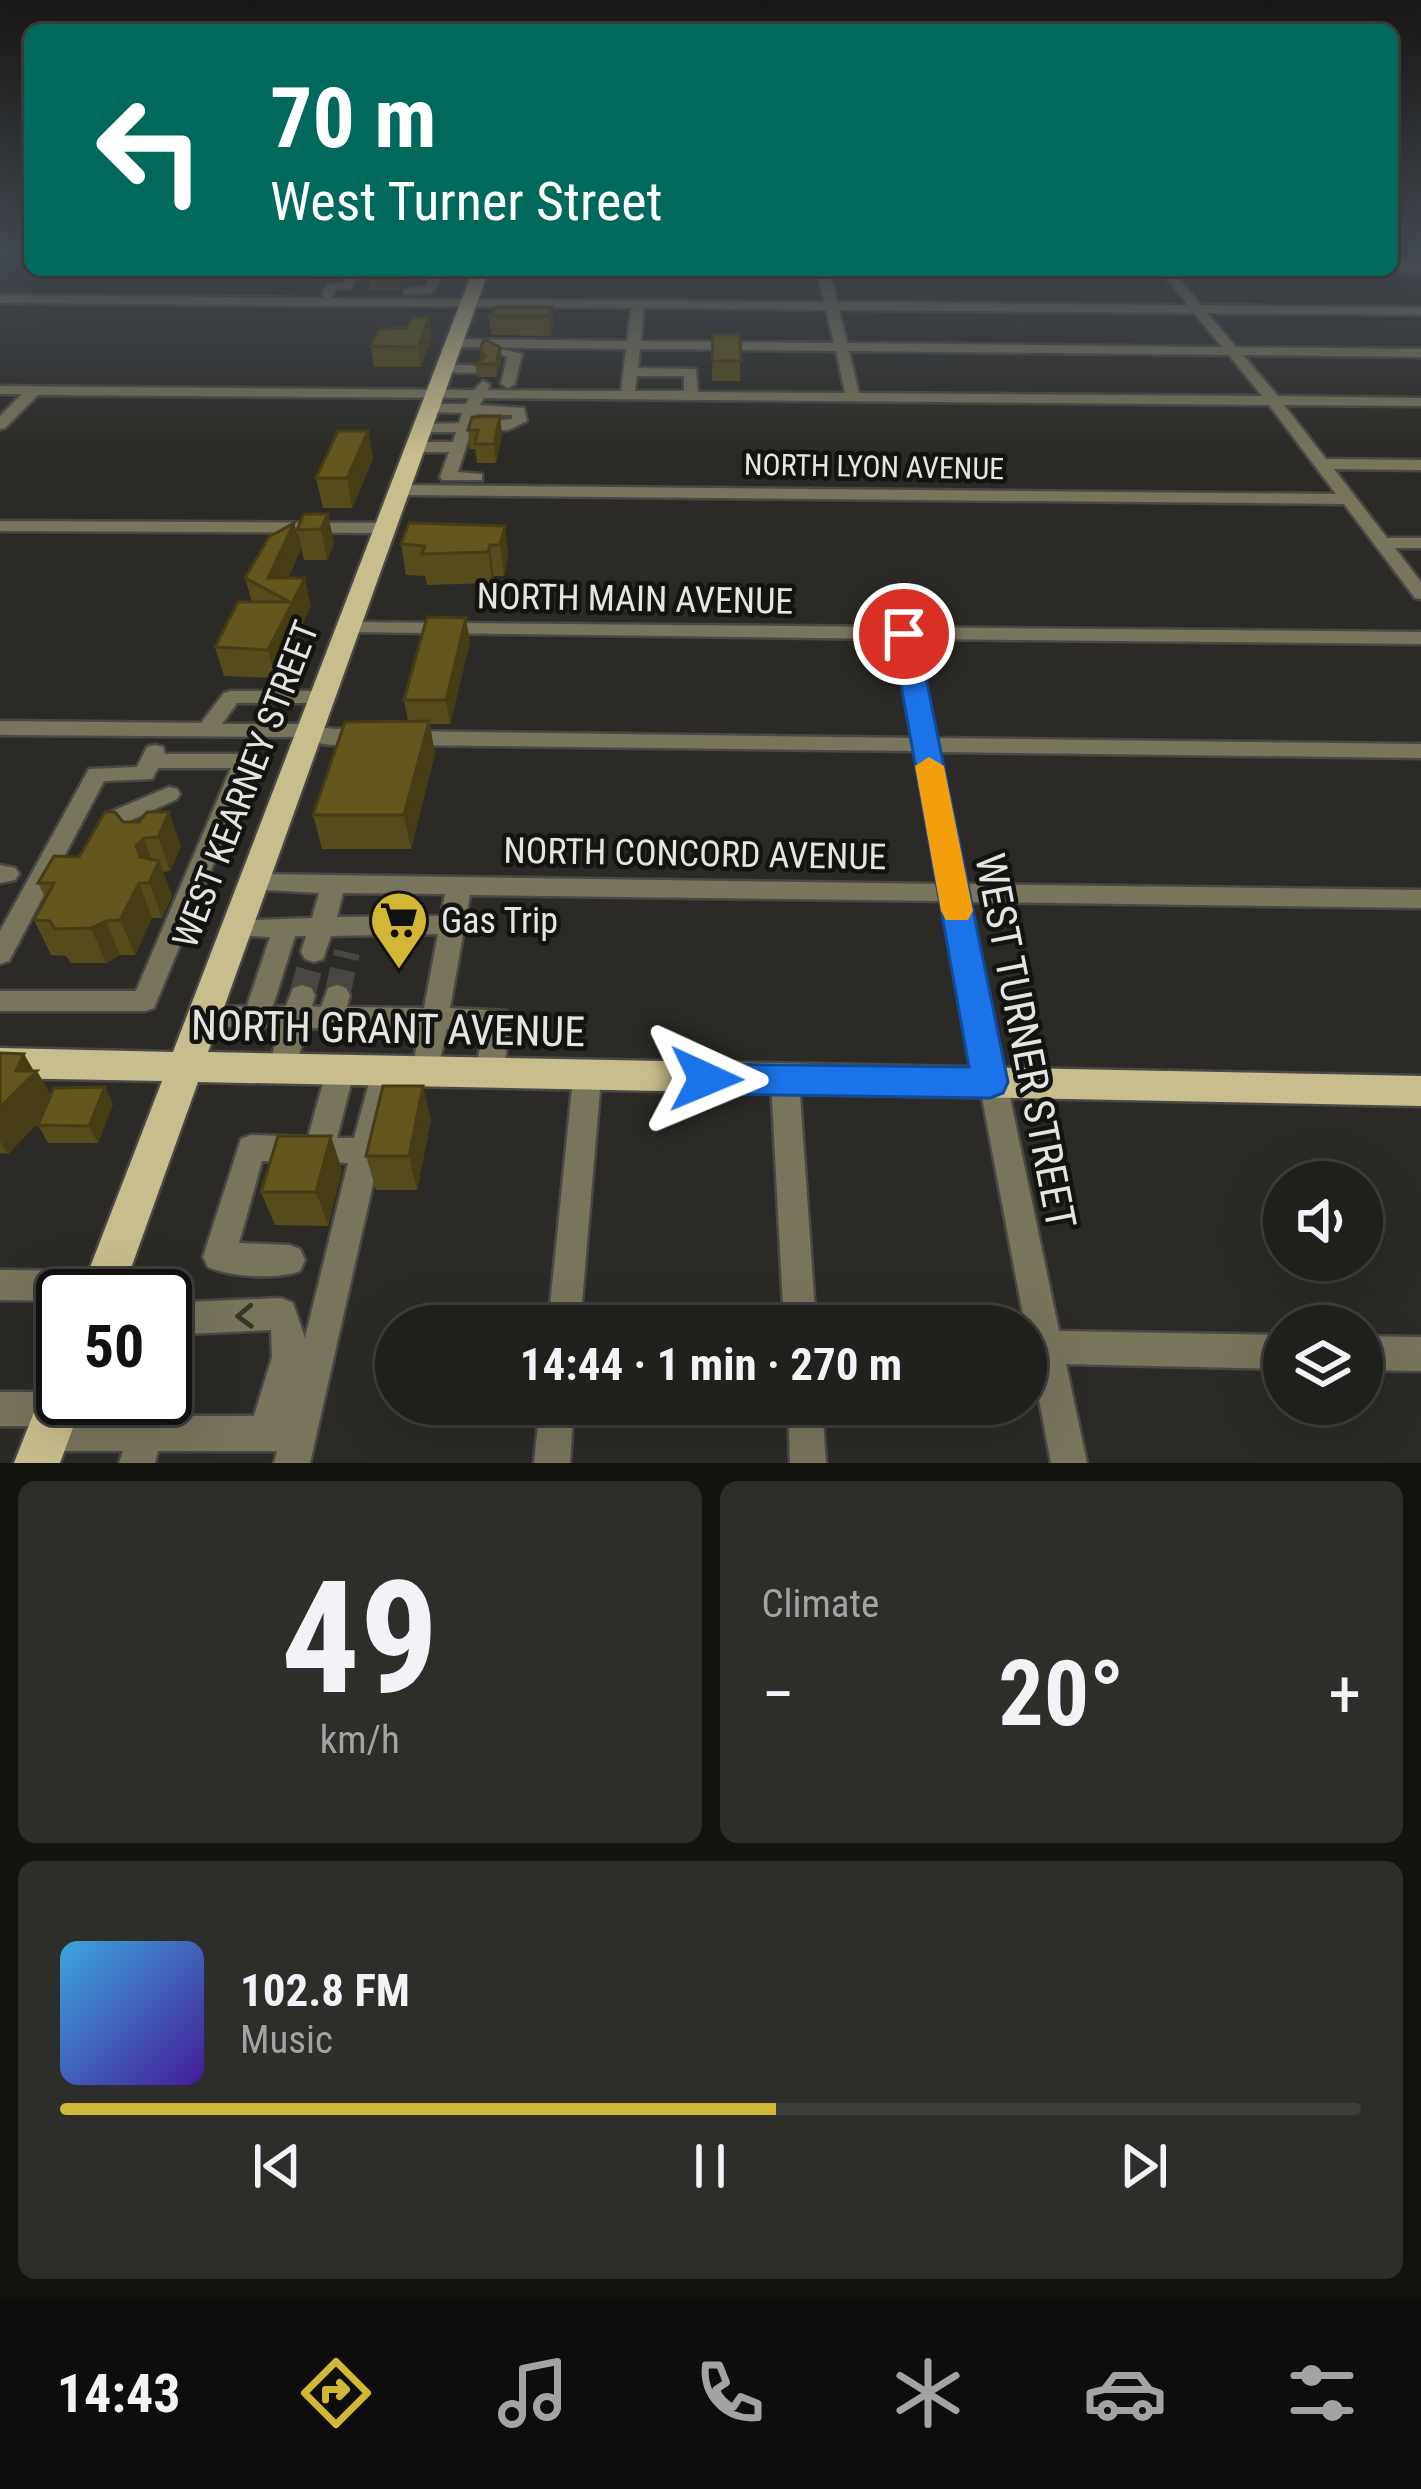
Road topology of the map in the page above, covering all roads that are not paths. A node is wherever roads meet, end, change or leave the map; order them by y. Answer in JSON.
{"nodes":[{"id":1,"x":462,"y":320,"type":"edge"},
{"id":2,"x":636,"y":320,"type":"edge"},
{"id":3,"x":834,"y":320,"type":"edge"},
{"id":4,"x":1206,"y":320,"type":"edge"},
{"id":5,"x":841,"y":348,"type":"junction"},
{"id":6,"x":505,"y":349,"type":"junction"},
{"id":7,"x":1232,"y":351,"type":"junction"},
{"id":8,"x":1421,"y":353,"type":"edge"},
{"id":9,"x":632,"y":359,"type":"junction"},
{"id":10,"x":670,"y":360,"type":"dead end"},
{"id":11,"x":476,"y":387,"type":"junction"},
{"id":12,"x":508,"y":389,"type":"junction"},
{"id":13,"x":0,"y":390,"type":"edge"},
{"id":14,"x":34,"y":390,"type":"junction"},
{"id":15,"x":628,"y":394,"type":"junction"},
{"id":16,"x":435,"y":395,"type":"junction"},
{"id":17,"x":691,"y":395,"type":"junction"},
{"id":18,"x":853,"y":396,"type":"junction"},
{"id":19,"x":1274,"y":400,"type":"junction"},
{"id":20,"x":1421,"y":402,"type":"edge"},
{"id":21,"x":0,"y":424,"type":"edge"},
{"id":22,"x":465,"y":427,"type":"junction"},
{"id":23,"x":458,"y":447,"type":"junction"},
{"id":24,"x":1320,"y":464,"type":"junction"},
{"id":25,"x":1421,"y":465,"type":"edge"},
{"id":26,"x":402,"y":490,"type":"junction"},
{"id":27,"x":504,"y":491,"type":"junction"},
{"id":28,"x":1346,"y":499,"type":"junction"},
{"id":29,"x":0,"y":526,"type":"edge"},
{"id":30,"x":388,"y":528,"type":"junction"},
{"id":31,"x":1381,"y":543,"type":"junction"},
{"id":32,"x":1421,"y":543,"type":"edge"},
{"id":33,"x":1421,"y":594,"type":"edge"},
{"id":34,"x":351,"y":628,"type":"junction"},
{"id":35,"x":904,"y":634,"type":"junction"},
{"id":36,"x":1421,"y":638,"type":"edge"},
{"id":37,"x":326,"y":697,"type":"junction"},
{"id":38,"x":0,"y":728,"type":"edge"},
{"id":39,"x":167,"y":730,"type":"junction"},
{"id":40,"x":207,"y":730,"type":"junction"},
{"id":41,"x":311,"y":734,"type":"junction"},
{"id":42,"x":925,"y":744,"type":"junction"},
{"id":43,"x":1421,"y":751,"type":"edge"},
{"id":44,"x":185,"y":760,"type":"junction"},
{"id":45,"x":151,"y":761,"type":"junction"},
{"id":46,"x":169,"y":794,"type":"junction"},
{"id":47,"x":152,"y":829,"type":"edge"},
{"id":48,"x":91,"y":867,"type":"edge"},
{"id":49,"x":165,"y":883,"type":"dead end"},
{"id":50,"x":256,"y":883,"type":"junction"},
{"id":51,"x":194,"y":884,"type":"junction"},
{"id":52,"x":334,"y":884,"type":"junction"},
{"id":53,"x":459,"y":886,"type":"junction"},
{"id":54,"x":954,"y":893,"type":"junction"},
{"id":55,"x":1421,"y":899,"type":"edge"},
{"id":56,"x":452,"y":925,"type":"junction"},
{"id":57,"x":286,"y":927,"type":"junction"},
{"id":58,"x":239,"y":928,"type":"junction"},
{"id":59,"x":318,"y":939,"type":"junction"},
{"id":60,"x":0,"y":954,"type":"edge"},
{"id":61,"x":0,"y":1001,"type":"edge"},
{"id":62,"x":299,"y":1006,"type":"junction"},
{"id":63,"x":206,"y":1016,"type":"junction"},
{"id":64,"x":256,"y":1018,"type":"junction"},
{"id":65,"x":435,"y":1019,"type":"junction"},
{"id":66,"x":0,"y":1063,"type":"edge"},
{"id":67,"x":186,"y":1068,"type":"junction"},
{"id":68,"x":282,"y":1070,"type":"junction"},
{"id":69,"x":340,"y":1072,"type":"junction"},
{"id":70,"x":384,"y":1072,"type":"junction"},
{"id":71,"x":425,"y":1074,"type":"junction"},
{"id":72,"x":489,"y":1075,"type":"junction"},
{"id":73,"x":587,"y":1078,"type":"junction"},
{"id":74,"x":785,"y":1080,"type":"junction"},
{"id":75,"x":990,"y":1082,"type":"junction"},
{"id":76,"x":1421,"y":1091,"type":"edge"},
{"id":77,"x":319,"y":1150,"type":"junction"},
{"id":78,"x":366,"y":1151,"type":"junction"},
{"id":79,"x":289,"y":1260,"type":"dead end"},
{"id":80,"x":110,"y":1269,"type":"edge"},
{"id":81,"x":0,"y":1285,"type":"edge"},
{"id":82,"x":36,"y":1287,"type":"edge"},
{"id":83,"x":566,"y":1305,"type":"edge"},
{"id":84,"x":799,"y":1305,"type":"edge"},
{"id":85,"x":1036,"y":1305,"type":"edge"},
{"id":86,"x":192,"y":1318,"type":"edge"},
{"id":87,"x":1047,"y":1347,"type":"edge"},
{"id":88,"x":1263,"y":1352,"type":"edge"},
{"id":89,"x":1383,"y":1353,"type":"edge"},
{"id":90,"x":1421,"y":1354,"type":"edge"},
{"id":91,"x":1047,"y":1357,"type":"edge"},
{"id":92,"x":0,"y":1409,"type":"edge"},
{"id":93,"x":36,"y":1420,"type":"edge"},
{"id":94,"x":51,"y":1425,"type":"edge"},
{"id":95,"x":555,"y":1425,"type":"edge"},
{"id":96,"x":806,"y":1425,"type":"edge"},
{"id":97,"x":286,"y":1442,"type":"edge"},
{"id":98,"x":142,"y":1448,"type":"edge"},
{"id":99,"x":552,"y":1463,"type":"edge"},
{"id":100,"x":808,"y":1463,"type":"edge"},
{"id":101,"x":1069,"y":1463,"type":"edge"}],
"edges":[{"from":1,"to":16,"type":"main road","name":"WEST KEARNEY STREET"},
{"from":2,"to":9,"type":"street"},
{"from":3,"to":5,"type":"street"},
{"from":4,"to":7,"type":"street"},
{"from":5,"to":7,"type":"street"},
{"from":5,"to":9,"type":"street"},
{"from":5,"to":18,"type":"street"},
{"from":6,"to":9,"type":"street"},
{"from":6,"to":11,"type":"street"},
{"from":6,"to":12,"type":"street"},
{"from":6,"to":16,"type":"street"},
{"from":7,"to":8,"type":"street"},
{"from":7,"to":19,"type":"street"},
{"from":9,"to":10,"type":"street"},
{"from":9,"to":15,"type":"street"},
{"from":9,"to":17,"type":"street"},
{"from":11,"to":12,"type":"street"},
{"from":11,"to":16,"type":"street"},
{"from":11,"to":16,"type":"street"},
{"from":11,"to":22,"type":"street"},
{"from":11,"to":22,"type":"street"},
{"from":12,"to":15,"type":"street"},
{"from":13,"to":14,"type":"street"},
{"from":14,"to":16,"type":"street"},
{"from":14,"to":21,"type":"street"},
{"from":15,"to":17,"type":"street"},
{"from":16,"to":22,"type":"street"},
{"from":16,"to":23,"type":"street"},
{"from":16,"to":26,"type":"main road","name":"WEST KEARNEY STREET"},
{"from":17,"to":18,"type":"street"},
{"from":18,"to":19,"type":"street"},
{"from":19,"to":20,"type":"street"},
{"from":19,"to":24,"type":"street"},
{"from":22,"to":23,"type":"street"},
{"from":23,"to":27,"type":"street"},
{"from":24,"to":25,"type":"street"},
{"from":24,"to":28,"type":"street"},
{"from":26,"to":27,"type":"street","name":"NORTH LYON AVENUE"},
{"from":26,"to":30,"type":"main road","name":"WEST KEARNEY STREET"},
{"from":27,"to":28,"type":"street","name":"NORTH LYON AVENUE"},
{"from":28,"to":31,"type":"street"},
{"from":29,"to":30,"type":"street"},
{"from":30,"to":34,"type":"main road","name":"WEST KEARNEY STREET"},
{"from":31,"to":32,"type":"street"},
{"from":31,"to":33,"type":"street"},
{"from":34,"to":35,"type":"street","name":"NORTH MAIN AVENUE"},
{"from":34,"to":37,"type":"main road","name":"WEST KEARNEY STREET"},
{"from":35,"to":36,"type":"street","name":"NORTH MAIN AVENUE"},
{"from":35,"to":42,"type":"street","name":"WEST TURNER STREET"},
{"from":37,"to":40,"type":"street"},
{"from":37,"to":41,"type":"main road","name":"WEST KEARNEY STREET"},
{"from":38,"to":39,"type":"street"},
{"from":39,"to":40,"type":"street"},
{"from":39,"to":45,"type":"street"},
{"from":40,"to":41,"type":"street"},
{"from":41,"to":42,"type":"street"},
{"from":41,"to":50,"type":"main road","name":"WEST KEARNEY STREET"},
{"from":42,"to":43,"type":"street"},
{"from":42,"to":54,"type":"street","name":"WEST TURNER STREET"},
{"from":44,"to":45,"type":"street"},
{"from":44,"to":46,"type":"street"},
{"from":44,"to":51,"type":"street"},
{"from":45,"to":60,"type":"street"},
{"from":46,"to":47,"type":"street"},
{"from":46,"to":48,"type":"street"},
{"from":49,"to":51,"type":"street"},
{"from":50,"to":52,"type":"street","name":"NORTH CONCORD AVENUE"},
{"from":50,"to":58,"type":"main road","name":"WEST KEARNEY STREET"},
{"from":51,"to":61,"type":"street"},
{"from":52,"to":53,"type":"street","name":"NORTH CONCORD AVENUE"},
{"from":52,"to":59,"type":"street"},
{"from":53,"to":54,"type":"street","name":"NORTH CONCORD AVENUE"},
{"from":53,"to":56,"type":"street"},
{"from":54,"to":55,"type":"street","name":"NORTH CONCORD AVENUE"},
{"from":54,"to":75,"type":"street","name":"WEST TURNER STREET"},
{"from":56,"to":59,"type":"street"},
{"from":56,"to":65,"type":"street"},
{"from":57,"to":58,"type":"street"},
{"from":57,"to":59,"type":"street"},
{"from":57,"to":64,"type":"street"},
{"from":58,"to":63,"type":"main road","name":"WEST KEARNEY STREET"},
{"from":62,"to":64,"type":"street"},
{"from":62,"to":65,"type":"street"},
{"from":62,"to":68,"type":"street"},
{"from":63,"to":64,"type":"street"},
{"from":63,"to":67,"type":"main road","name":"WEST KEARNEY STREET"},
{"from":65,"to":71,"type":"street"},
{"from":65,"to":72,"type":"street"},
{"from":66,"to":67,"type":"main road","name":"NORTH GRANT AVENUE"},
{"from":67,"to":68,"type":"main road","name":"NORTH GRANT AVENUE"},
{"from":67,"to":80,"type":"main road","name":"WEST KEARNEY STREET"},
{"from":68,"to":69,"type":"main road","name":"NORTH GRANT AVENUE"},
{"from":69,"to":70,"type":"main road","name":"NORTH GRANT AVENUE"},
{"from":69,"to":77,"type":"street"},
{"from":70,"to":71,"type":"main road","name":"NORTH GRANT AVENUE"},
{"from":70,"to":78,"type":"street"},
{"from":71,"to":72,"type":"main road","name":"NORTH GRANT AVENUE"},
{"from":72,"to":73,"type":"main road","name":"NORTH GRANT AVENUE"},
{"from":73,"to":74,"type":"main road","name":"NORTH GRANT AVENUE"},
{"from":73,"to":83,"type":"street"},
{"from":74,"to":75,"type":"main road","name":"NORTH GRANT AVENUE"},
{"from":74,"to":84,"type":"street"},
{"from":75,"to":76,"type":"main road","name":"NORTH GRANT AVENUE"},
{"from":75,"to":85,"type":"street","name":"WEST TURNER STREET"},
{"from":77,"to":78,"type":"street"},
{"from":77,"to":79,"type":"street"},
{"from":78,"to":97,"type":"street"},
{"from":81,"to":82,"type":"street"},
{"from":97,"to":86,"type":"street","one_way":true},
{"from":87,"to":88,"type":"street"},
{"from":89,"to":90,"type":"street"},
{"from":91,"to":101,"type":"street","name":"WEST TURNER STREET"},
{"from":92,"to":93,"type":"street"},
{"from":94,"to":98,"type":"street"},
{"from":95,"to":99,"type":"street"},
{"from":96,"to":100,"type":"street"},
{"from":97,"to":98,"type":"street"}]}
